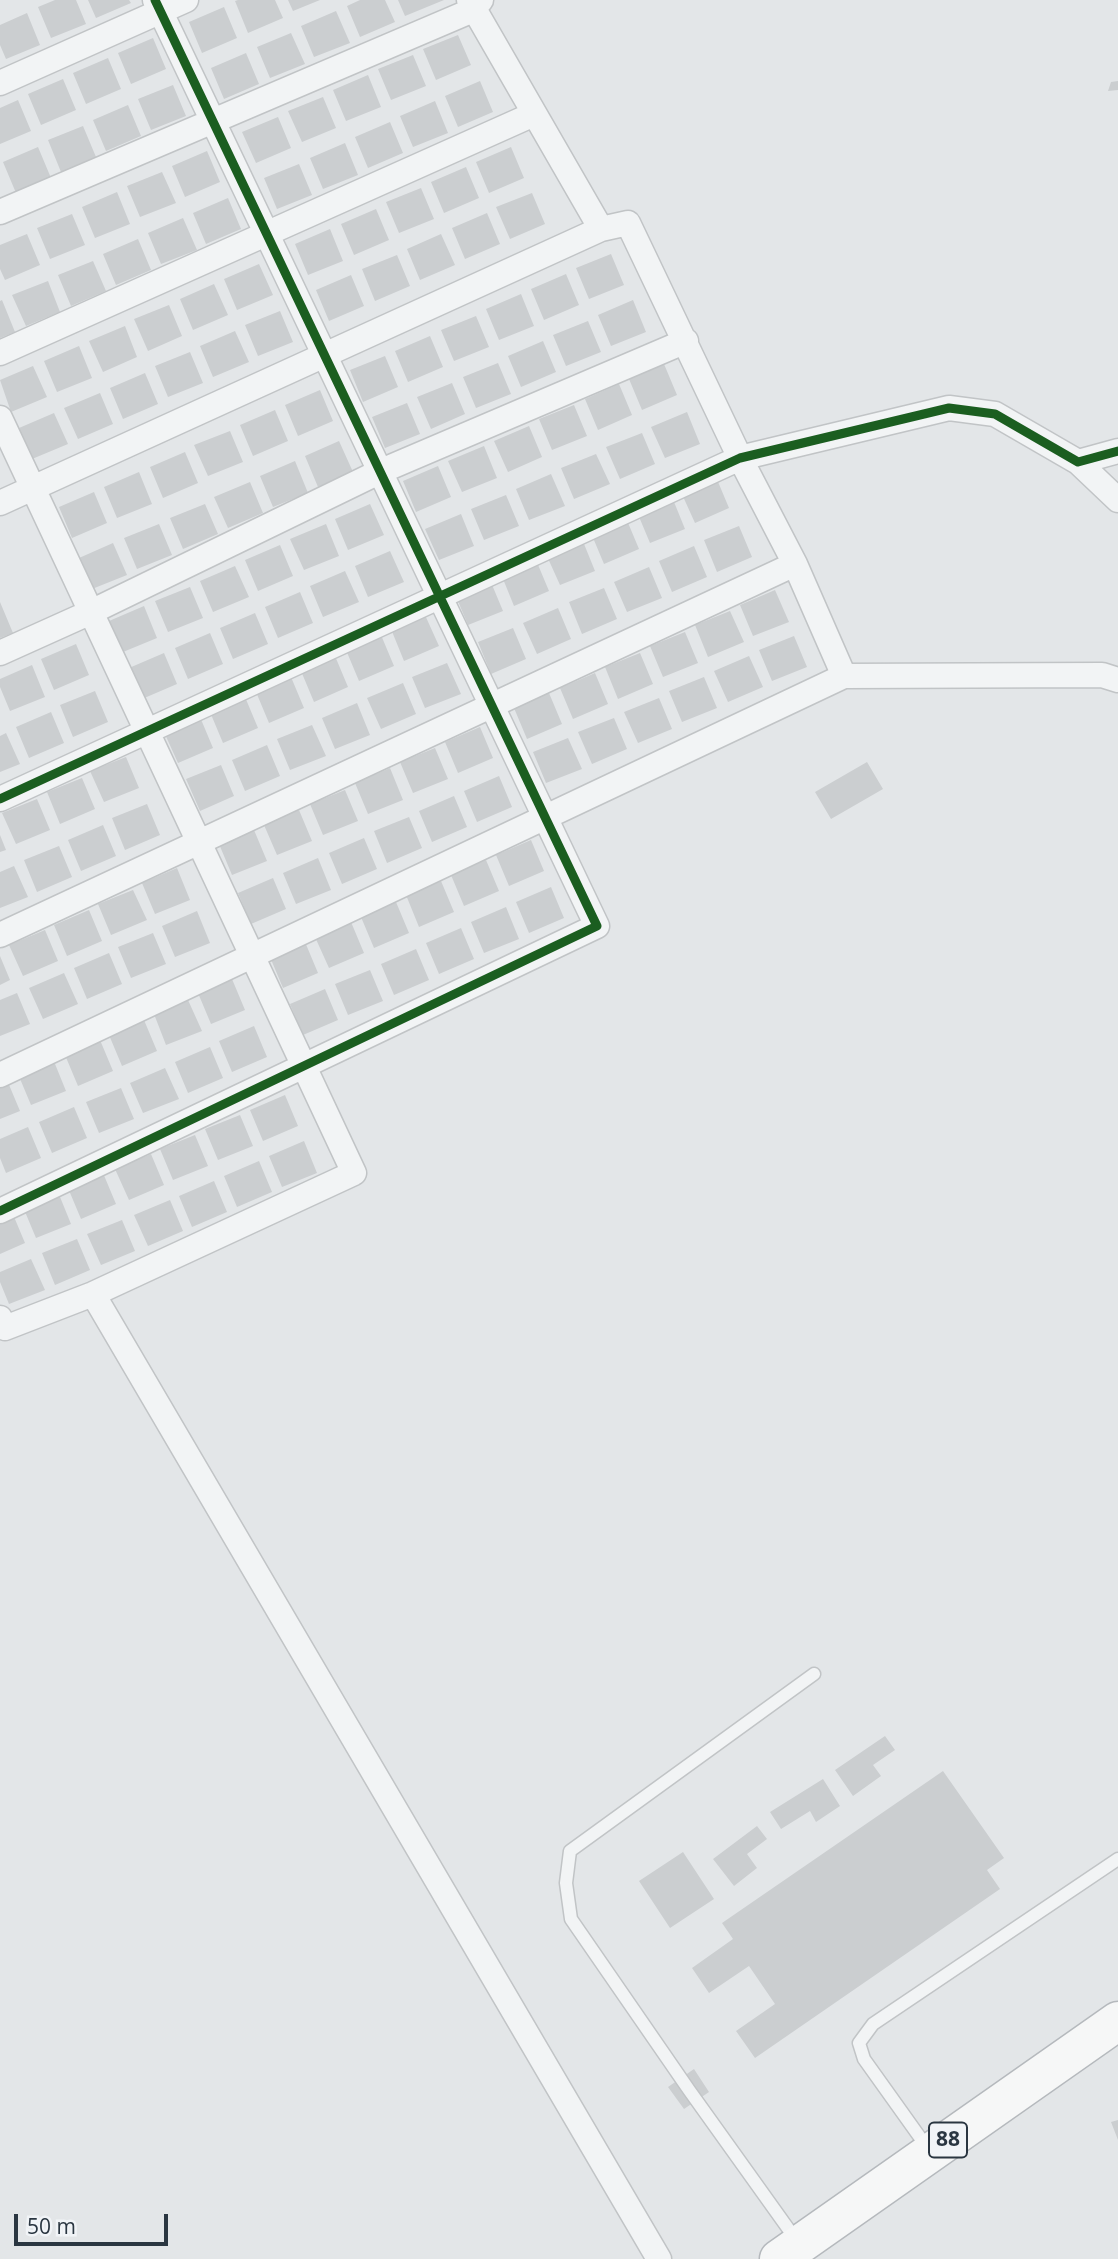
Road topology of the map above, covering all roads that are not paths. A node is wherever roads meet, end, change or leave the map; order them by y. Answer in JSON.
{"nodes":[{"id":1,"x":186,"y":0,"type":"edge"},
{"id":2,"x":474,"y":3,"type":"edge"},
{"id":3,"x":158,"y":6,"type":"edge"},
{"id":4,"x":0,"y":83,"type":"edge"},
{"id":5,"x":534,"y":114,"type":"junction"},
{"id":6,"x":213,"y":121,"type":"junction"},
{"id":7,"x":0,"y":212,"type":"edge"},
{"id":8,"x":601,"y":229,"type":"junction"},
{"id":9,"x":266,"y":233,"type":"junction"},
{"id":10,"x":685,"y":341,"type":"junction"},
{"id":11,"x":0,"y":352,"type":"edge"},
{"id":12,"x":324,"y":355,"type":"junction"},
{"id":13,"x":0,"y":418,"type":"edge"},
{"id":14,"x":1118,"y":452,"type":"edge"},
{"id":15,"x":740,"y":458,"type":"junction"},
{"id":16,"x":1078,"y":462,"type":"junction"},
{"id":17,"x":379,"y":472,"type":"junction"},
{"id":18,"x":33,"y":488,"type":"junction"},
{"id":19,"x":1118,"y":500,"type":"edge"},
{"id":20,"x":0,"y":503,"type":"edge"},
{"id":21,"x":795,"y":564,"type":"junction"},
{"id":22,"x":440,"y":597,"type":"junction"},
{"id":23,"x":91,"y":612,"type":"junction"},
{"id":24,"x":0,"y":653,"type":"edge"},
{"id":25,"x":844,"y":676,"type":"junction"},
{"id":26,"x":1118,"y":680,"type":"edge"},
{"id":27,"x":492,"y":705,"type":"junction"},
{"id":28,"x":147,"y":732,"type":"junction"},
{"id":29,"x":0,"y":799,"type":"edge"},
{"id":30,"x":545,"y":817,"type":"junction"},
{"id":31,"x":199,"y":842,"type":"junction"},
{"id":32,"x":0,"y":935,"type":"edge"},
{"id":33,"x":252,"y":956,"type":"junction"},
{"id":34,"x":304,"y":1066,"type":"junction"},
{"id":35,"x":0,"y":1075,"type":"edge"},
{"id":36,"x":0,"y":1211,"type":"edge"},
{"id":37,"x":93,"y":1294,"type":"junction"},
{"id":38,"x":0,"y":1318,"type":"edge"},
{"id":39,"x":814,"y":1674,"type":"dead end"},
{"id":40,"x":1118,"y":1859,"type":"edge"},
{"id":41,"x":1118,"y":2021,"type":"edge"},
{"id":42,"x":930,"y":2152,"type":"junction"},
{"id":43,"x":789,"y":2252,"type":"edge"},
{"id":44,"x":659,"y":2259,"type":"edge"}],
"edges":[{"from":1,"to":3,"type":"street"},
{"from":2,"to":5,"type":"street"},
{"from":2,"to":6,"type":"street"},
{"from":3,"to":4,"type":"street"},
{"from":3,"to":6,"type":"street"},
{"from":5,"to":8,"type":"street"},
{"from":5,"to":9,"type":"street"},
{"from":6,"to":7,"type":"street"},
{"from":6,"to":9,"type":"street"},
{"from":8,"to":10,"type":"street"},
{"from":8,"to":12,"type":"street"},
{"from":9,"to":11,"type":"street"},
{"from":9,"to":12,"type":"street"},
{"from":10,"to":15,"type":"street"},
{"from":10,"to":17,"type":"street"},
{"from":12,"to":17,"type":"street"},
{"from":12,"to":18,"type":"street"},
{"from":13,"to":18,"type":"street"},
{"from":14,"to":16,"type":"street"},
{"from":15,"to":16,"type":"street"},
{"from":15,"to":21,"type":"street"},
{"from":15,"to":22,"type":"street"},
{"from":16,"to":19,"type":"street"},
{"from":17,"to":22,"type":"street"},
{"from":17,"to":23,"type":"street"},
{"from":18,"to":20,"type":"street"},
{"from":18,"to":23,"type":"street"},
{"from":21,"to":25,"type":"street"},
{"from":21,"to":27,"type":"street"},
{"from":22,"to":27,"type":"street"},
{"from":22,"to":28,"type":"street"},
{"from":23,"to":24,"type":"street"},
{"from":23,"to":28,"type":"street"},
{"from":25,"to":26,"type":"street"},
{"from":25,"to":30,"type":"street"},
{"from":27,"to":30,"type":"street"},
{"from":27,"to":31,"type":"street"},
{"from":28,"to":29,"type":"street"},
{"from":28,"to":31,"type":"street"},
{"from":30,"to":33,"type":"street"},
{"from":30,"to":34,"type":"street"},
{"from":31,"to":32,"type":"street"},
{"from":31,"to":33,"type":"street"},
{"from":33,"to":34,"type":"street"},
{"from":33,"to":35,"type":"street"},
{"from":34,"to":36,"type":"street"},
{"from":34,"to":37,"type":"street"},
{"from":37,"to":38,"type":"street"},
{"from":37,"to":44,"type":"street"},
{"from":39,"to":43,"type":"lane"},
{"from":40,"to":42,"type":"lane"},
{"from":41,"to":42,"type":"highway","number":"88"},
{"from":42,"to":43,"type":"highway","number":"88"}]}
